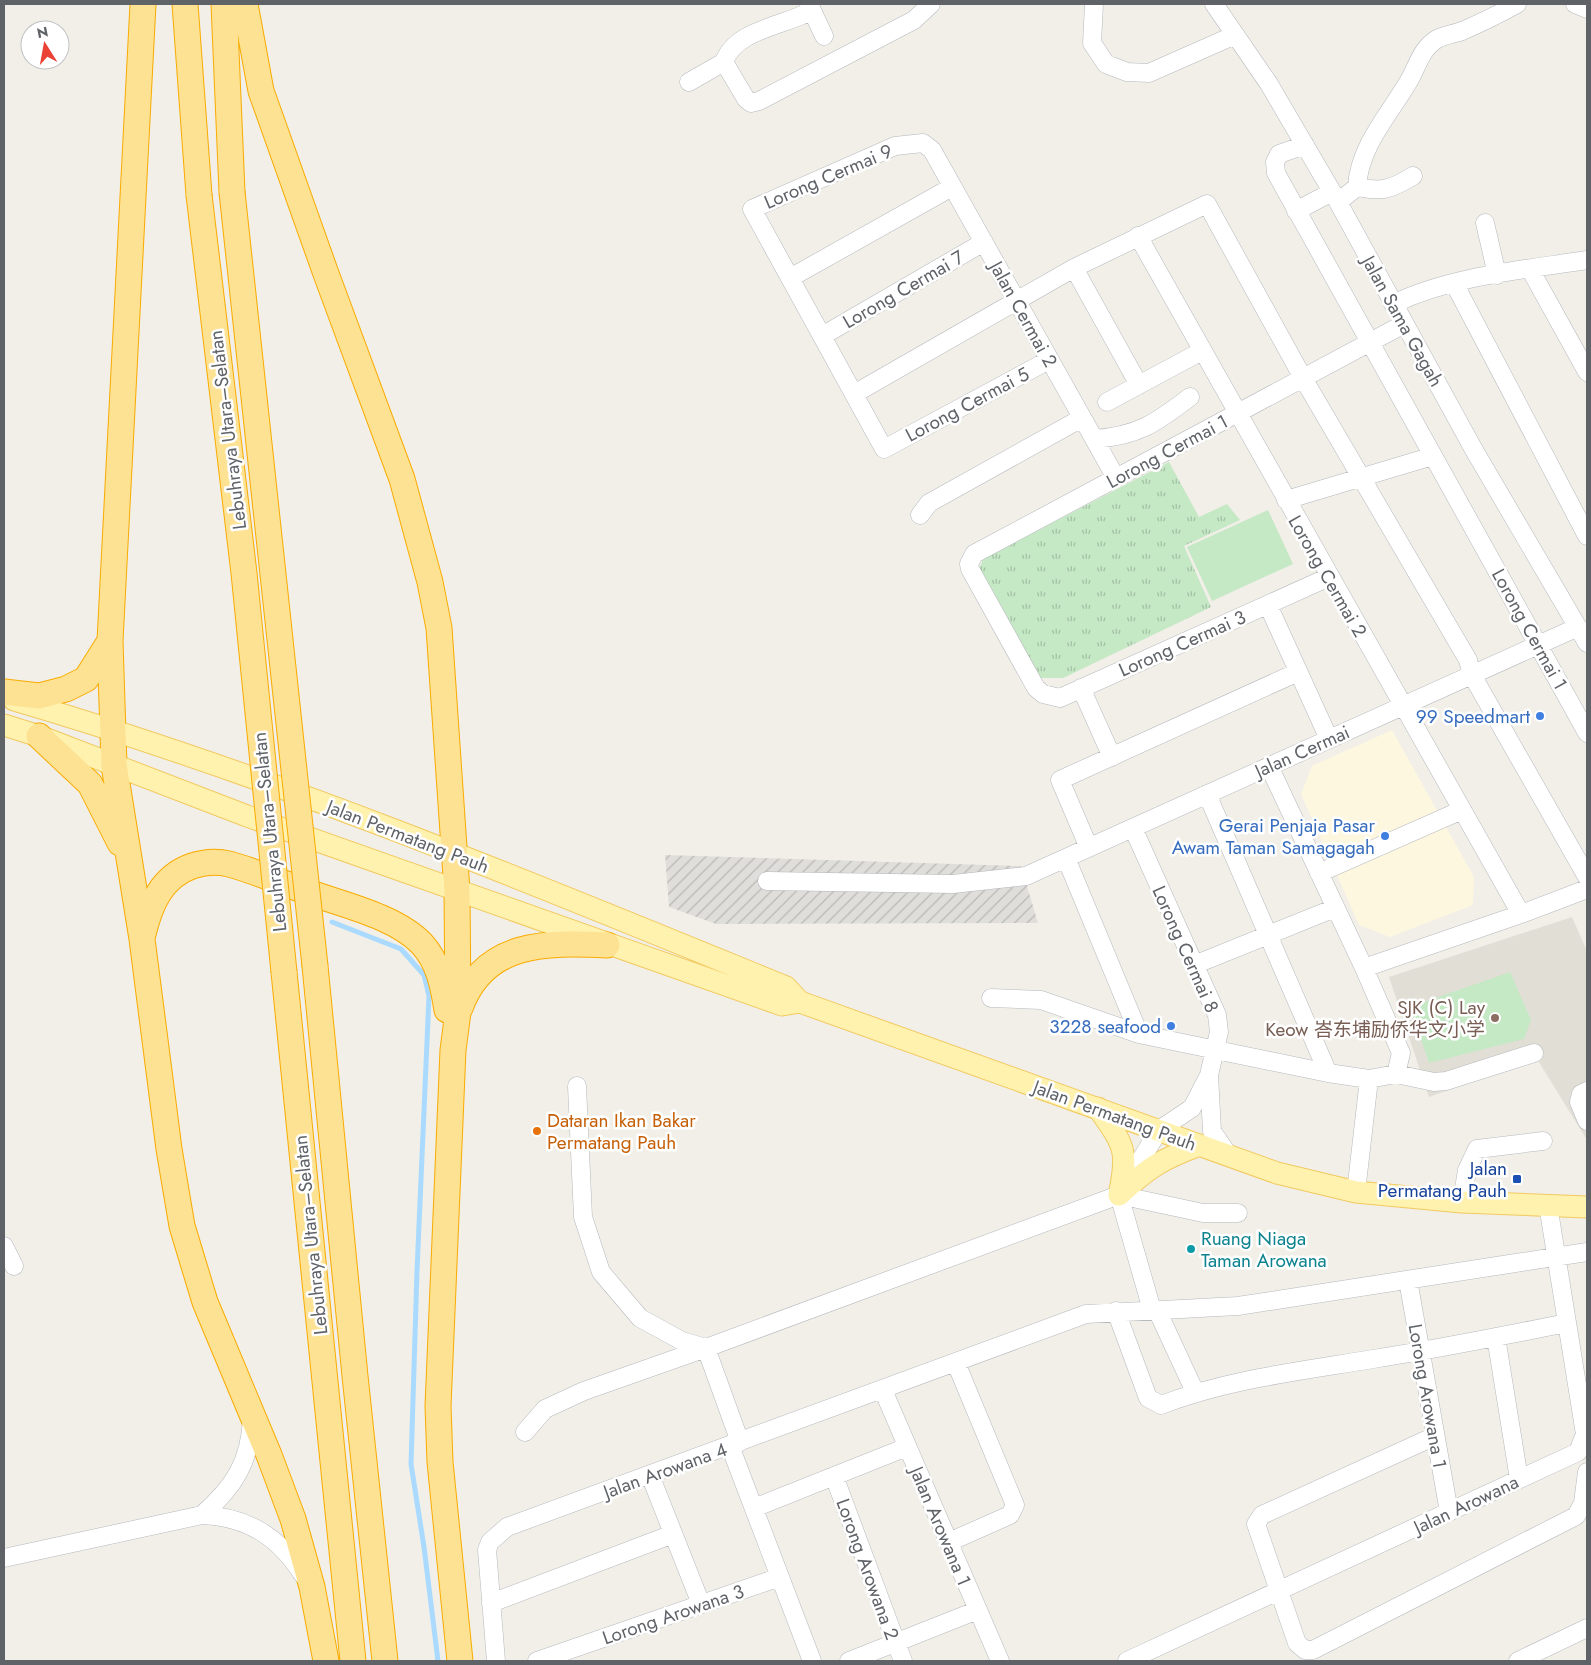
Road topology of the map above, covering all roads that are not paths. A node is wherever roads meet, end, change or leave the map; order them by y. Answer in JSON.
{"nodes":[{"id":1,"x":143,"y":4,"type":"edge"},
{"id":2,"x":185,"y":4,"type":"edge"},
{"id":3,"x":224,"y":4,"type":"edge"},
{"id":4,"x":245,"y":4,"type":"edge"},
{"id":5,"x":931,"y":4,"type":"edge"},
{"id":6,"x":1094,"y":4,"type":"edge"},
{"id":7,"x":1214,"y":4,"type":"edge"},
{"id":8,"x":1517,"y":4,"type":"edge"},
{"id":9,"x":1575,"y":4,"type":"edge"},
{"id":10,"x":810,"y":8,"type":"edge"},
{"id":11,"x":1587,"y":9,"type":"edge"},
{"id":12,"x":1235,"y":35,"type":"junction"},
{"id":13,"x":824,"y":36,"type":"dead end"},
{"id":14,"x":724,"y":62,"type":"junction"},
{"id":15,"x":689,"y":82,"type":"dead end"},
{"id":16,"x":1305,"y":145,"type":"junction"},
{"id":17,"x":932,"y":150,"type":"joint"},
{"id":18,"x":1413,"y":176,"type":"dead end"},
{"id":19,"x":952,"y":187,"type":"junction"},
{"id":20,"x":1357,"y":188,"type":"junction"},
{"id":21,"x":1335,"y":197,"type":"junction"},
{"id":22,"x":1296,"y":211,"type":"junction"},
{"id":23,"x":1485,"y":224,"type":"dead end"},
{"id":24,"x":1138,"y":236,"type":"junction"},
{"id":25,"x":984,"y":242,"type":"junction"},
{"id":26,"x":1587,"y":260,"type":"edge"},
{"id":27,"x":1074,"y":268,"type":"junction"},
{"id":28,"x":1530,"y":269,"type":"junction"},
{"id":29,"x":1497,"y":275,"type":"junction"},
{"id":30,"x":790,"y":278,"type":"junction"},
{"id":31,"x":1454,"y":283,"type":"junction"},
{"id":32,"x":1016,"y":301,"type":"junction"},
{"id":33,"x":1392,"y":304,"type":"junction"},
{"id":34,"x":1404,"y":324,"type":"junction"},
{"id":35,"x":822,"y":336,"type":"junction"},
{"id":36,"x":1370,"y":342,"type":"junction"},
{"id":37,"x":1202,"y":351,"type":"junction"},
{"id":38,"x":1049,"y":360,"type":"junction"},
{"id":39,"x":1587,"y":372,"type":"edge"},
{"id":40,"x":1303,"y":378,"type":"junction"},
{"id":41,"x":1139,"y":385,"type":"junction"},
{"id":42,"x":854,"y":394,"type":"junction"},
{"id":43,"x":1190,"y":397,"type":"dead end"},
{"id":44,"x":1107,"y":402,"type":"dead end"},
{"id":45,"x":1237,"y":414,"type":"junction"},
{"id":46,"x":1082,"y":418,"type":"junction"},
{"id":47,"x":1094,"y":439,"type":"junction"},
{"id":48,"x":1433,"y":456,"type":"junction"},
{"id":49,"x":1116,"y":478,"type":"junction"},
{"id":50,"x":1362,"y":478,"type":"junction"},
{"id":51,"x":1286,"y":500,"type":"junction"},
{"id":52,"x":920,"y":515,"type":"dead end"},
{"id":53,"x":1587,"y":536,"type":"edge"},
{"id":54,"x":1329,"y":577,"type":"junction"},
{"id":55,"x":1268,"y":605,"type":"junction"},
{"id":56,"x":1578,"y":627,"type":"junction"},
{"id":57,"x":110,"y":641,"type":"junction"},
{"id":58,"x":1587,"y":643,"type":"edge"},
{"id":59,"x":1538,"y":645,"type":"junction"},
{"id":60,"x":1298,"y":672,"type":"junction"},
{"id":61,"x":1472,"y":675,"type":"junction"},
{"id":62,"x":1036,"y":688,"type":"joint"},
{"id":63,"x":1081,"y":688,"type":"junction"},
{"id":64,"x":4,"y":692,"type":"edge"},
{"id":65,"x":4,"y":697,"type":"edge"},
{"id":66,"x":1402,"y":706,"type":"junction"},
{"id":67,"x":4,"y":725,"type":"edge"},
{"id":68,"x":112,"y":729,"type":"junction"},
{"id":69,"x":1587,"y":733,"type":"edge"},
{"id":70,"x":39,"y":736,"type":"junction"},
{"id":71,"x":1329,"y":739,"type":"junction"},
{"id":72,"x":1112,"y":756,"type":"junction"},
{"id":73,"x":114,"y":764,"type":"junction"},
{"id":74,"x":1269,"y":766,"type":"junction"},
{"id":75,"x":1207,"y":794,"type":"junction"},
{"id":76,"x":1462,"y":810,"type":"junction"},
{"id":77,"x":1133,"y":828,"type":"junction"},
{"id":78,"x":1088,"y":848,"type":"junction"},
{"id":79,"x":455,"y":853,"type":"junction"},
{"id":80,"x":1066,"y":858,"type":"junction"},
{"id":81,"x":129,"y":861,"type":"junction"},
{"id":82,"x":1319,"y":873,"type":"junction"},
{"id":83,"x":1587,"y":877,"type":"edge"},
{"id":84,"x":766,"y":881,"type":"dead end"},
{"id":85,"x":1587,"y":889,"type":"edge"},
{"id":86,"x":457,"y":891,"type":"junction"},
{"id":87,"x":1336,"y":908,"type":"junction"},
{"id":88,"x":1521,"y":914,"type":"junction"},
{"id":89,"x":1268,"y":935,"type":"junction"},
{"id":90,"x":142,"y":939,"type":"junction"},
{"id":91,"x":607,"y":945,"type":"junction"},
{"id":92,"x":1194,"y":965,"type":"junction"},
{"id":93,"x":1364,"y":968,"type":"junction"},
{"id":94,"x":991,"y":998,"type":"dead end"},
{"id":95,"x":800,"y":1002,"type":"junction"},
{"id":96,"x":458,"y":1012,"type":"junction"},
{"id":97,"x":1139,"y":1034,"type":"junction"},
{"id":98,"x":453,"y":1050,"type":"junction"},
{"id":99,"x":1216,"y":1051,"type":"junction"},
{"id":100,"x":1534,"y":1053,"type":"dead end"},
{"id":101,"x":1328,"y":1073,"type":"junction"},
{"id":102,"x":1209,"y":1074,"type":"junction"},
{"id":103,"x":1396,"y":1074,"type":"junction"},
{"id":104,"x":1369,"y":1079,"type":"junction"},
{"id":105,"x":576,"y":1086,"type":"dead end"},
{"id":106,"x":1587,"y":1091,"type":"edge"},
{"id":107,"x":1098,"y":1108,"type":"junction"},
{"id":108,"x":1587,"y":1122,"type":"edge"},
{"id":109,"x":1159,"y":1130,"type":"junction"},
{"id":110,"x":1543,"y":1141,"type":"dead end"},
{"id":111,"x":1200,"y":1145,"type":"junction"},
{"id":112,"x":1229,"y":1156,"type":"junction"},
{"id":113,"x":1356,"y":1192,"type":"junction"},
{"id":114,"x":1119,"y":1194,"type":"junction"},
{"id":115,"x":1462,"y":1202,"type":"junction"},
{"id":116,"x":1548,"y":1205,"type":"junction"},
{"id":117,"x":1587,"y":1207,"type":"edge"},
{"id":118,"x":1238,"y":1213,"type":"dead end"},
{"id":119,"x":4,"y":1246,"type":"edge"},
{"id":120,"x":1587,"y":1252,"type":"edge"},
{"id":121,"x":1556,"y":1256,"type":"junction"},
{"id":122,"x":14,"y":1266,"type":"dead end"},
{"id":123,"x":1408,"y":1280,"type":"junction"},
{"id":124,"x":1154,"y":1310,"type":"junction"},
{"id":125,"x":1116,"y":1311,"type":"junction"},
{"id":126,"x":1567,"y":1324,"type":"junction"},
{"id":127,"x":1496,"y":1337,"type":"junction"},
{"id":128,"x":706,"y":1348,"type":"junction"},
{"id":129,"x":1421,"y":1352,"type":"junction"},
{"id":130,"x":956,"y":1363,"type":"junction"},
{"id":131,"x":883,"y":1390,"type":"junction"},
{"id":132,"x":1195,"y":1392,"type":"junction"},
{"id":133,"x":252,"y":1417,"type":"junction"},
{"id":134,"x":525,"y":1432,"type":"dead end"},
{"id":135,"x":1435,"y":1436,"type":"junction"},
{"id":136,"x":735,"y":1444,"type":"junction"},
{"id":137,"x":907,"y":1447,"type":"junction"},
{"id":138,"x":1578,"y":1452,"type":"junction"},
{"id":139,"x":1587,"y":1472,"type":"edge"},
{"id":140,"x":650,"y":1475,"type":"junction"},
{"id":141,"x":834,"y":1476,"type":"junction"},
{"id":142,"x":1519,"y":1479,"type":"junction"},
{"id":143,"x":754,"y":1508,"type":"junction"},
{"id":144,"x":1449,"y":1512,"type":"junction"},
{"id":145,"x":202,"y":1514,"type":"junction"},
{"id":146,"x":674,"y":1534,"type":"junction"},
{"id":147,"x":949,"y":1542,"type":"junction"},
{"id":148,"x":4,"y":1558,"type":"edge"},
{"id":149,"x":780,"y":1577,"type":"junction"},
{"id":150,"x":312,"y":1587,"type":"junction"},
{"id":151,"x":1278,"y":1591,"type":"junction"},
{"id":152,"x":491,"y":1603,"type":"junction"},
{"id":153,"x":701,"y":1604,"type":"junction"},
{"id":154,"x":978,"y":1610,"type":"junction"},
{"id":155,"x":1587,"y":1628,"type":"edge"},
{"id":156,"x":896,"y":1643,"type":"junction"},
{"id":157,"x":326,"y":1661,"type":"edge"},
{"id":158,"x":353,"y":1661,"type":"edge"},
{"id":159,"x":385,"y":1661,"type":"edge"},
{"id":160,"x":460,"y":1661,"type":"edge"},
{"id":161,"x":496,"y":1661,"type":"edge"},
{"id":162,"x":537,"y":1661,"type":"edge"},
{"id":163,"x":812,"y":1661,"type":"edge"},
{"id":164,"x":849,"y":1661,"type":"edge"},
{"id":165,"x":903,"y":1661,"type":"edge"},
{"id":166,"x":1000,"y":1661,"type":"edge"},
{"id":167,"x":1127,"y":1661,"type":"edge"},
{"id":168,"x":1518,"y":1661,"type":"edge"}],
"edges":[{"from":1,"to":57,"type":"highway"},
{"from":2,"to":158,"type":"highway","name":"Lebuhraya Utara–Selatan","bridge":true},
{"from":3,"to":159,"type":"highway","name":"Lebuhraya Utara–Selatan","bridge":true},
{"from":4,"to":79,"type":"highway"},
{"from":5,"to":14,"type":"street"},
{"from":6,"to":12,"type":"street"},
{"from":7,"to":12,"type":"street","name":"Jalan Sama Gagah"},
{"from":8,"to":20,"type":"street"},
{"from":9,"to":11,"type":"street"},
{"from":10,"to":13,"type":"street"},
{"from":10,"to":14,"type":"street"},
{"from":12,"to":16,"type":"street","name":"Jalan Sama Gagah"},
{"from":14,"to":15,"type":"street"},
{"from":16,"to":21,"type":"street","name":"Jalan Sama Gagah"},
{"from":16,"to":22,"type":"street","name":"Lorong Cermai 1"},
{"from":17,"to":19,"type":"street","name":"Jalan Cermai 2"},
{"from":17,"to":30,"type":"street","name":"Lorong Cermai 9"},
{"from":18,"to":20,"type":"street"},
{"from":19,"to":25,"type":"street","name":"Jalan Cermai 2"},
{"from":19,"to":30,"type":"street"},
{"from":20,"to":21,"type":"street"},
{"from":21,"to":22,"type":"street"},
{"from":21,"to":33,"type":"street","name":"Jalan Sama Gagah"},
{"from":22,"to":36,"type":"street","name":"Lorong Cermai 1"},
{"from":23,"to":29,"type":"street"},
{"from":24,"to":27,"type":"street"},
{"from":24,"to":37,"type":"street","name":"Lorong Cermai 2"},
{"from":24,"to":40,"type":"street"},
{"from":25,"to":32,"type":"street","name":"Jalan Cermai 2"},
{"from":25,"to":35,"type":"street","name":"Lorong Cermai 7"},
{"from":26,"to":28,"type":"street"},
{"from":27,"to":32,"type":"street"},
{"from":27,"to":41,"type":"street"},
{"from":28,"to":29,"type":"street"},
{"from":28,"to":39,"type":"street"},
{"from":29,"to":31,"type":"street"},
{"from":30,"to":35,"type":"street"},
{"from":31,"to":33,"type":"street"},
{"from":31,"to":53,"type":"street"},
{"from":32,"to":38,"type":"street","name":"Jalan Cermai 2"},
{"from":32,"to":42,"type":"street"},
{"from":33,"to":34,"type":"street","name":"Jalan Sama Gagah"},
{"from":34,"to":36,"type":"street","name":"Lorong Cermai 1"},
{"from":34,"to":56,"type":"street","name":"Jalan Sama Gagah"},
{"from":35,"to":42,"type":"street"},
{"from":36,"to":40,"type":"street","name":"Lorong Cermai 1"},
{"from":36,"to":48,"type":"street","name":"Lorong Cermai 1"},
{"from":37,"to":41,"type":"street"},
{"from":37,"to":45,"type":"street","name":"Lorong Cermai 2"},
{"from":38,"to":42,"type":"street","name":"Lorong Cermai 5"},
{"from":38,"to":46,"type":"street","name":"Jalan Cermai 2"},
{"from":40,"to":45,"type":"street","name":"Lorong Cermai 1"},
{"from":40,"to":50,"type":"street"},
{"from":41,"to":44,"type":"street"},
{"from":43,"to":47,"type":"street"},
{"from":45,"to":49,"type":"street","name":"Lorong Cermai 1"},
{"from":45,"to":51,"type":"street","name":"Lorong Cermai 2"},
{"from":46,"to":47,"type":"street","name":"Jalan Cermai 2"},
{"from":46,"to":52,"type":"street"},
{"from":47,"to":49,"type":"street","name":"Jalan Cermai 2"},
{"from":48,"to":50,"type":"street"},
{"from":48,"to":59,"type":"street","name":"Lorong Cermai 1"},
{"from":49,"to":62,"type":"street","name":"Lorong Cermai 1"},
{"from":50,"to":51,"type":"street"},
{"from":50,"to":61,"type":"street"},
{"from":51,"to":54,"type":"street","name":"Lorong Cermai 2"},
{"from":54,"to":55,"type":"street","name":"Lorong Cermai 3"},
{"from":54,"to":66,"type":"street","name":"Lorong Cermai 2"},
{"from":55,"to":60,"type":"street"},
{"from":55,"to":63,"type":"street","name":"Lorong Cermai 3"},
{"from":56,"to":58,"type":"street","name":"Jalan Sama Gagah"},
{"from":56,"to":59,"type":"street","name":"Jalan Cermai"},
{"from":57,"to":64,"type":"highway"},
{"from":57,"to":68,"type":"highway"},
{"from":59,"to":61,"type":"street","name":"Jalan Cermai"},
{"from":59,"to":69,"type":"street","name":"Lorong Cermai 1"},
{"from":60,"to":71,"type":"street"},
{"from":60,"to":72,"type":"street"},
{"from":61,"to":66,"type":"street","name":"Jalan Cermai"},
{"from":61,"to":83,"type":"street"},
{"from":62,"to":63,"type":"street","name":"Lorong Cermai 3"},
{"from":63,"to":72,"type":"street"},
{"from":65,"to":68,"type":"main road","name":"Jalan Permatang Pauh"},
{"from":66,"to":71,"type":"street","name":"Jalan Cermai"},
{"from":66,"to":76,"type":"street","name":"Lorong Cermai 2"},
{"from":67,"to":70,"type":"main road","name":"Jalan Permatang Pauh"},
{"from":68,"to":73,"type":"highway"},
{"from":68,"to":79,"type":"main road","name":"Jalan Permatang Pauh"},
{"from":70,"to":73,"type":"main road","name":"Jalan Permatang Pauh"},
{"from":70,"to":81,"type":"highway"},
{"from":71,"to":74,"type":"street","name":"Jalan Cermai"},
{"from":72,"to":78,"type":"street"},
{"from":73,"to":81,"type":"highway"},
{"from":73,"to":86,"type":"main road","name":"Jalan Permatang Pauh"},
{"from":74,"to":75,"type":"street","name":"Jalan Cermai"},
{"from":74,"to":82,"type":"street"},
{"from":75,"to":77,"type":"street","name":"Jalan Cermai"},
{"from":75,"to":89,"type":"street"},
{"from":76,"to":82,"type":"street"},
{"from":76,"to":88,"type":"street","name":"Lorong Cermai 2"},
{"from":77,"to":78,"type":"street","name":"Jalan Cermai"},
{"from":77,"to":92,"type":"street","name":"Lorong Cermai 8"},
{"from":78,"to":80,"type":"street","name":"Jalan Cermai"},
{"from":79,"to":86,"type":"highway"},
{"from":79,"to":95,"type":"main road","name":"Jalan Permatang Pauh"},
{"from":80,"to":84,"type":"street","name":"Jalan Cermai"},
{"from":80,"to":97,"type":"street"},
{"from":81,"to":90,"type":"highway"},
{"from":82,"to":87,"type":"street"},
{"from":85,"to":88,"type":"street"},
{"from":86,"to":91,"type":"main road","name":"Jalan Permatang Pauh"},
{"from":86,"to":96,"type":"highway"},
{"from":87,"to":89,"type":"street"},
{"from":87,"to":93,"type":"street"},
{"from":88,"to":93,"type":"street"},
{"from":89,"to":92,"type":"street"},
{"from":89,"to":101,"type":"street"},
{"from":90,"to":98,"type":"highway"},
{"from":90,"to":133,"type":"highway"},
{"from":91,"to":95,"type":"main road","name":"Jalan Permatang Pauh"},
{"from":91,"to":96,"type":"highway"},
{"from":92,"to":99,"type":"street","name":"Lorong Cermai 8"},
{"from":93,"to":103,"type":"street"},
{"from":94,"to":97,"type":"street"},
{"from":95,"to":107,"type":"main road","name":"Jalan Permatang Pauh"},
{"from":96,"to":98,"type":"highway"},
{"from":97,"to":99,"type":"street"},
{"from":98,"to":160,"type":"highway"},
{"from":99,"to":101,"type":"street"},
{"from":99,"to":102,"type":"street","name":"Lorong Cermai 8"},
{"from":100,"to":103,"type":"street"},
{"from":101,"to":104,"type":"street"},
{"from":102,"to":109,"type":"street","name":"Lorong Cermai 8"},
{"from":102,"to":112,"type":"street","name":"Lorong Cermai 8"},
{"from":103,"to":104,"type":"street"},
{"from":104,"to":113,"type":"street"},
{"from":105,"to":128,"type":"street"},
{"from":106,"to":108,"type":"street"},
{"from":107,"to":109,"type":"main road","name":"Jalan Permatang Pauh"},
{"from":107,"to":114,"type":"main road"},
{"from":109,"to":111,"type":"main road","name":"Jalan Permatang Pauh"},
{"from":109,"to":114,"type":"street"},
{"from":110,"to":115,"type":"street"},
{"from":111,"to":112,"type":"main road","name":"Jalan Permatang Pauh"},
{"from":111,"to":114,"type":"main road"},
{"from":112,"to":113,"type":"main road","name":"Jalan Permatang Pauh"},
{"from":113,"to":115,"type":"main road","name":"Jalan Permatang Pauh"},
{"from":114,"to":118,"type":"street"},
{"from":114,"to":124,"type":"street"},
{"from":114,"to":128,"type":"street"},
{"from":115,"to":116,"type":"main road","name":"Jalan Permatang Pauh"},
{"from":116,"to":117,"type":"main road","name":"Jalan Permatang Pauh"},
{"from":116,"to":121,"type":"street"},
{"from":119,"to":122,"type":"street"},
{"from":120,"to":121,"type":"street"},
{"from":121,"to":123,"type":"street"},
{"from":121,"to":126,"type":"street"},
{"from":123,"to":124,"type":"street"},
{"from":123,"to":129,"type":"street","name":"Lorong Arowana 1"},
{"from":124,"to":125,"type":"street"},
{"from":124,"to":132,"type":"street"},
{"from":125,"to":130,"type":"street"},
{"from":125,"to":132,"type":"street"},
{"from":126,"to":127,"type":"street"},
{"from":126,"to":138,"type":"street"},
{"from":127,"to":129,"type":"street"},
{"from":127,"to":142,"type":"street"},
{"from":128,"to":134,"type":"street"},
{"from":128,"to":136,"type":"street"},
{"from":129,"to":132,"type":"street"},
{"from":129,"to":135,"type":"street","name":"Lorong Arowana 1"},
{"from":130,"to":131,"type":"street","name":"Jalan Arowana 4"},
{"from":130,"to":147,"type":"street"},
{"from":131,"to":136,"type":"street","name":"Jalan Arowana 4"},
{"from":131,"to":137,"type":"street","name":"Jalan Arowana 1"},
{"from":133,"to":145,"type":"street"},
{"from":133,"to":150,"type":"highway"},
{"from":135,"to":144,"type":"street","name":"Lorong Arowana 1"},
{"from":135,"to":151,"type":"street"},
{"from":136,"to":140,"type":"street","name":"Jalan Arowana 4"},
{"from":136,"to":143,"type":"street"},
{"from":137,"to":141,"type":"street"},
{"from":137,"to":147,"type":"street","name":"Jalan Arowana 1"},
{"from":138,"to":139,"type":"street"},
{"from":138,"to":142,"type":"street","name":"Jalan Arowana"},
{"from":139,"to":151,"type":"street"},
{"from":140,"to":146,"type":"street"},
{"from":140,"to":152,"type":"street","name":"Jalan Arowana 4"},
{"from":141,"to":143,"type":"street"},
{"from":141,"to":156,"type":"street","name":"Lorong Arowana 2"},
{"from":142,"to":144,"type":"street","name":"Jalan Arowana"},
{"from":143,"to":149,"type":"street"},
{"from":144,"to":151,"type":"street","name":"Jalan Arowana"},
{"from":145,"to":148,"type":"street"},
{"from":145,"to":150,"type":"street"},
{"from":146,"to":152,"type":"street"},
{"from":146,"to":153,"type":"street"},
{"from":147,"to":154,"type":"street","name":"Jalan Arowana 1"},
{"from":149,"to":153,"type":"street","name":"Lorong Arowana 3"},
{"from":149,"to":163,"type":"street"},
{"from":150,"to":157,"type":"highway"},
{"from":151,"to":167,"type":"street","name":"Jalan Arowana"},
{"from":152,"to":161,"type":"street","name":"Jalan Arowana 4"},
{"from":153,"to":162,"type":"street","name":"Lorong Arowana 3"},
{"from":154,"to":156,"type":"street"},
{"from":154,"to":166,"type":"street","name":"Jalan Arowana 1"},
{"from":155,"to":168,"type":"street"},
{"from":156,"to":164,"type":"street"},
{"from":156,"to":165,"type":"street","name":"Lorong Arowana 2"}]}
